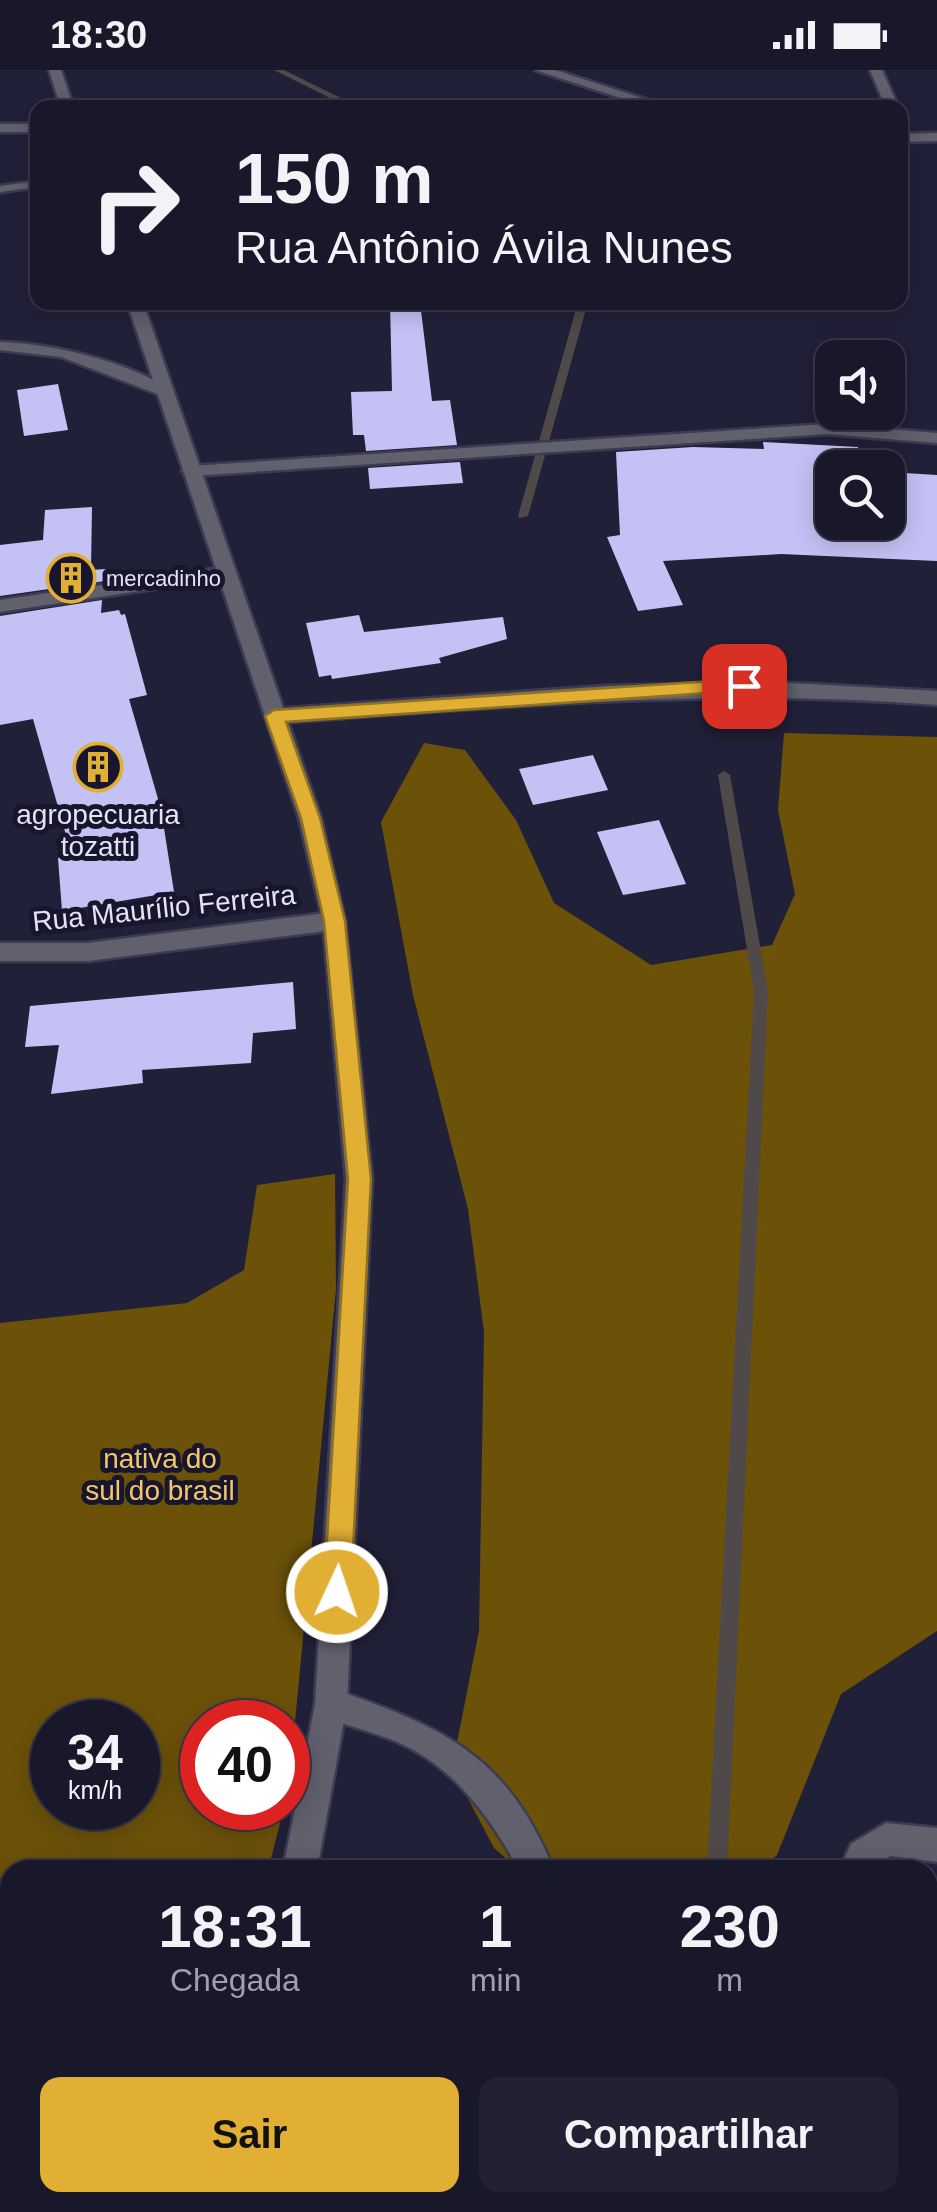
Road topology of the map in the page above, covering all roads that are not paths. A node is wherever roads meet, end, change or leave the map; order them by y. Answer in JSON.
{"nodes":[{"id":1,"x":55,"y":70,"type":"edge"},
{"id":2,"x":540,"y":70,"type":"edge"},
{"id":3,"x":876,"y":70,"type":"edge"},
{"id":4,"x":65,"y":100,"type":"edge"},
{"id":5,"x":640,"y":100,"type":"edge"},
{"id":6,"x":890,"y":100,"type":"edge"},
{"id":7,"x":0,"y":128,"type":"edge"},
{"id":8,"x":30,"y":128,"type":"edge"},
{"id":9,"x":937,"y":137,"type":"edge"},
{"id":10,"x":908,"y":138,"type":"edge"},
{"id":11,"x":30,"y":185,"type":"edge"},
{"id":12,"x":0,"y":189,"type":"edge"},
{"id":13,"x":137,"y":310,"type":"edge"},
{"id":14,"x":0,"y":346,"type":"edge"},
{"id":15,"x":165,"y":392,"type":"junction"},
{"id":16,"x":937,"y":438,"type":"edge"},
{"id":17,"x":191,"y":471,"type":"junction"},
{"id":18,"x":226,"y":572,"type":"junction"},
{"id":19,"x":0,"y":606,"type":"edge"},
{"id":20,"x":937,"y":698,"type":"edge"},
{"id":21,"x":274,"y":716,"type":"junction"},
{"id":22,"x":334,"y":921,"type":"junction"},
{"id":23,"x":0,"y":952,"type":"edge"},
{"id":24,"x":331,"y":1704,"type":"junction"},
{"id":25,"x":937,"y":1845,"type":"edge"},
{"id":26,"x":302,"y":1860,"type":"edge"},
{"id":27,"x":532,"y":1860,"type":"edge"},
{"id":28,"x":861,"y":1860,"type":"edge"}],
"edges":[{"from":1,"to":4,"type":"street"},
{"from":2,"to":5,"type":"street"},
{"from":3,"to":6,"type":"street"},
{"from":7,"to":8,"type":"street"},
{"from":9,"to":10,"type":"street"},
{"from":11,"to":12,"type":"lane"},
{"from":13,"to":15,"type":"street"},
{"from":14,"to":15,"type":"lane"},
{"from":15,"to":17,"type":"street"},
{"from":16,"to":17,"type":"street"},
{"from":17,"to":18,"type":"street"},
{"from":18,"to":19,"type":"street"},
{"from":18,"to":21,"type":"street"},
{"from":20,"to":21,"type":"street"},
{"from":21,"to":22,"type":"street"},
{"from":22,"to":23,"type":"street","name":"Rua Maurílio Ferreira"},
{"from":22,"to":24,"type":"street"},
{"from":24,"to":26,"type":"street"},
{"from":24,"to":27,"type":"street"},
{"from":25,"to":28,"type":"street"}]}
